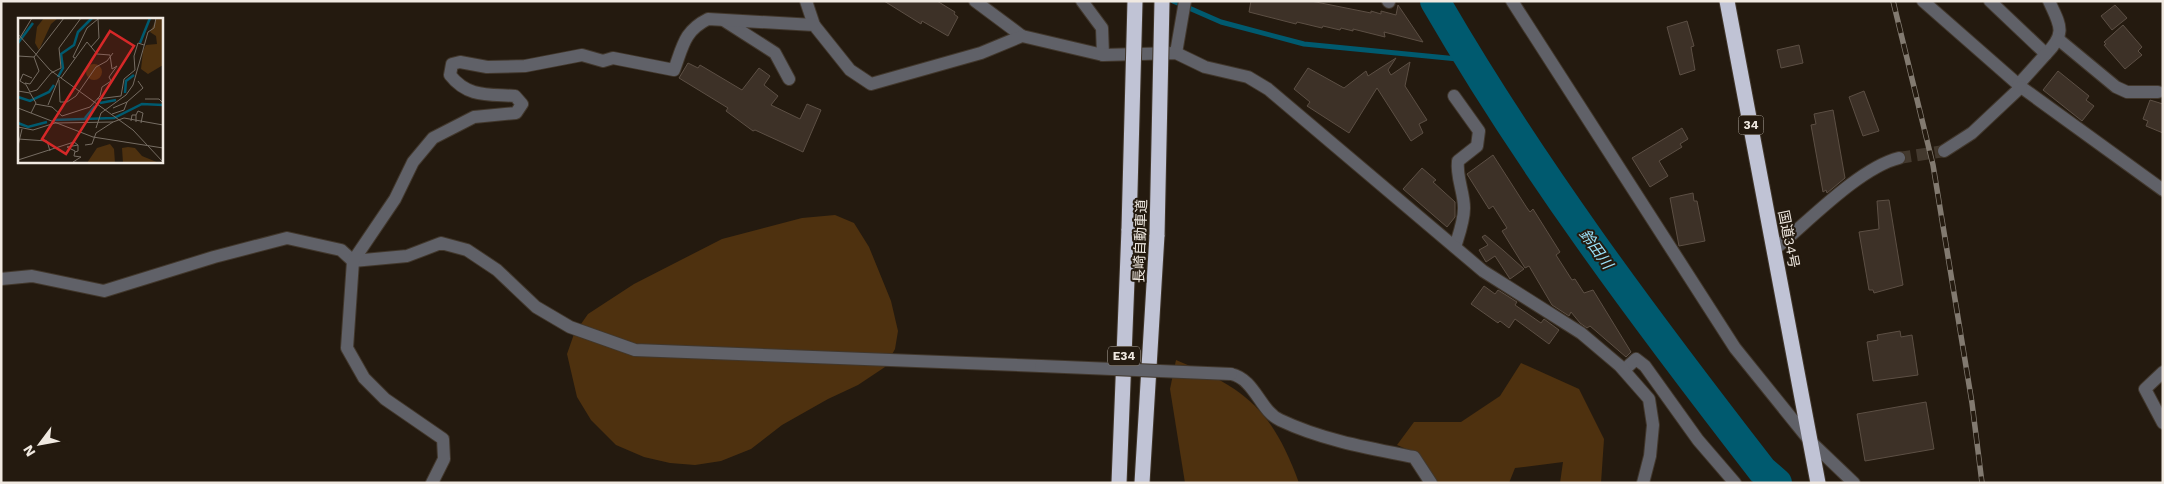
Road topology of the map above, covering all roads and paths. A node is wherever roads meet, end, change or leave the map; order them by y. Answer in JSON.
{"nodes":[{"id":1,"x":806,"y":1,"type":"edge"},
{"id":2,"x":975,"y":1,"type":"edge"},
{"id":3,"x":1082,"y":1,"type":"edge"},
{"id":4,"x":1135,"y":1,"type":"edge"},
{"id":5,"x":1162,"y":1,"type":"edge"},
{"id":6,"x":1185,"y":1,"type":"edge"},
{"id":7,"x":1512,"y":1,"type":"edge"},
{"id":8,"x":1727,"y":1,"type":"edge"},
{"id":9,"x":1923,"y":1,"type":"edge"},
{"id":10,"x":1990,"y":1,"type":"edge"},
{"id":11,"x":2049,"y":1,"type":"edge"},
{"id":12,"x":722,"y":20,"type":"junction"},
{"id":13,"x":814,"y":25,"type":"junction"},
{"id":14,"x":1022,"y":36,"type":"junction"},
{"id":15,"x":2058,"y":39,"type":"junction"},
{"id":16,"x":1176,"y":53,"type":"junction"},
{"id":17,"x":2046,"y":54,"type":"junction"},
{"id":18,"x":1103,"y":55,"type":"junction"},
{"id":19,"x":789,"y":79,"type":"dead end"},
{"id":20,"x":2020,"y":86,"type":"junction"},
{"id":21,"x":2158,"y":92,"type":"dead end"},
{"id":22,"x":1454,"y":96,"type":"dead end"},
{"id":23,"x":1944,"y":151,"type":"tunnel mouth"},
{"id":24,"x":1899,"y":158,"type":"tunnel mouth"},
{"id":25,"x":2160,"y":183,"type":"edge"},
{"id":26,"x":1455,"y":246,"type":"junction"},
{"id":27,"x":1775,"y":249,"type":"junction"},
{"id":28,"x":353,"y":261,"type":"junction"},
{"id":29,"x":1,"y":279,"type":"edge"},
{"id":30,"x":1624,"y":370,"type":"junction"},
{"id":31,"x":2163,"y":372,"type":"edge"},
{"id":32,"x":2163,"y":423,"type":"edge"},
{"id":33,"x":1811,"y":446,"type":"junction"},
{"id":34,"x":432,"y":483,"type":"edge"},
{"id":35,"x":1119,"y":483,"type":"edge"},
{"id":36,"x":1142,"y":483,"type":"edge"},
{"id":37,"x":1431,"y":483,"type":"edge"},
{"id":38,"x":1643,"y":483,"type":"edge"},
{"id":39,"x":1735,"y":483,"type":"edge"},
{"id":40,"x":1818,"y":483,"type":"edge"},
{"id":41,"x":1854,"y":483,"type":"edge"}],
"edges":[{"from":1,"to":13,"type":"street"},
{"from":2,"to":14,"type":"street"},
{"from":3,"to":18,"type":"street"},
{"from":4,"to":35,"type":"highway","name":"長崎自動車道","number":"E34","bridge":true},
{"from":5,"to":36,"type":"highway","name":"長崎自動車道","number":"E34","bridge":true},
{"from":6,"to":16,"type":"street"},
{"from":7,"to":33,"type":"street"},
{"from":8,"to":27,"type":"highway","name":"国道34号","number":"34"},
{"from":9,"to":20,"type":"street"},
{"from":10,"to":17,"type":"street"},
{"from":11,"to":15,"type":"street"},
{"from":12,"to":13,"type":"street"},
{"from":12,"to":19,"type":"street"},
{"from":12,"to":28,"type":"street"},
{"from":13,"to":14,"type":"street"},
{"from":14,"to":18,"type":"street"},
{"from":15,"to":17,"type":"street"},
{"from":15,"to":21,"type":"street"},
{"from":16,"to":18,"type":"street"},
{"from":16,"to":26,"type":"street"},
{"from":17,"to":20,"type":"street"},
{"from":20,"to":23,"type":"street"},
{"from":20,"to":25,"type":"street"},
{"from":22,"to":26,"type":"street"},
{"from":24,"to":27,"type":"street"},
{"from":26,"to":30,"type":"street"},
{"from":27,"to":33,"type":"highway","name":"国道34号","number":"34"},
{"from":28,"to":29,"type":"street"},
{"from":28,"to":34,"type":"street"},
{"from":28,"to":37,"type":"street","bridge":true},
{"from":30,"to":38,"type":"street"},
{"from":30,"to":39,"type":"street"},
{"from":31,"to":32,"type":"street"},
{"from":33,"to":40,"type":"highway","name":"国道34号","number":"34"},
{"from":33,"to":41,"type":"street"}]}
